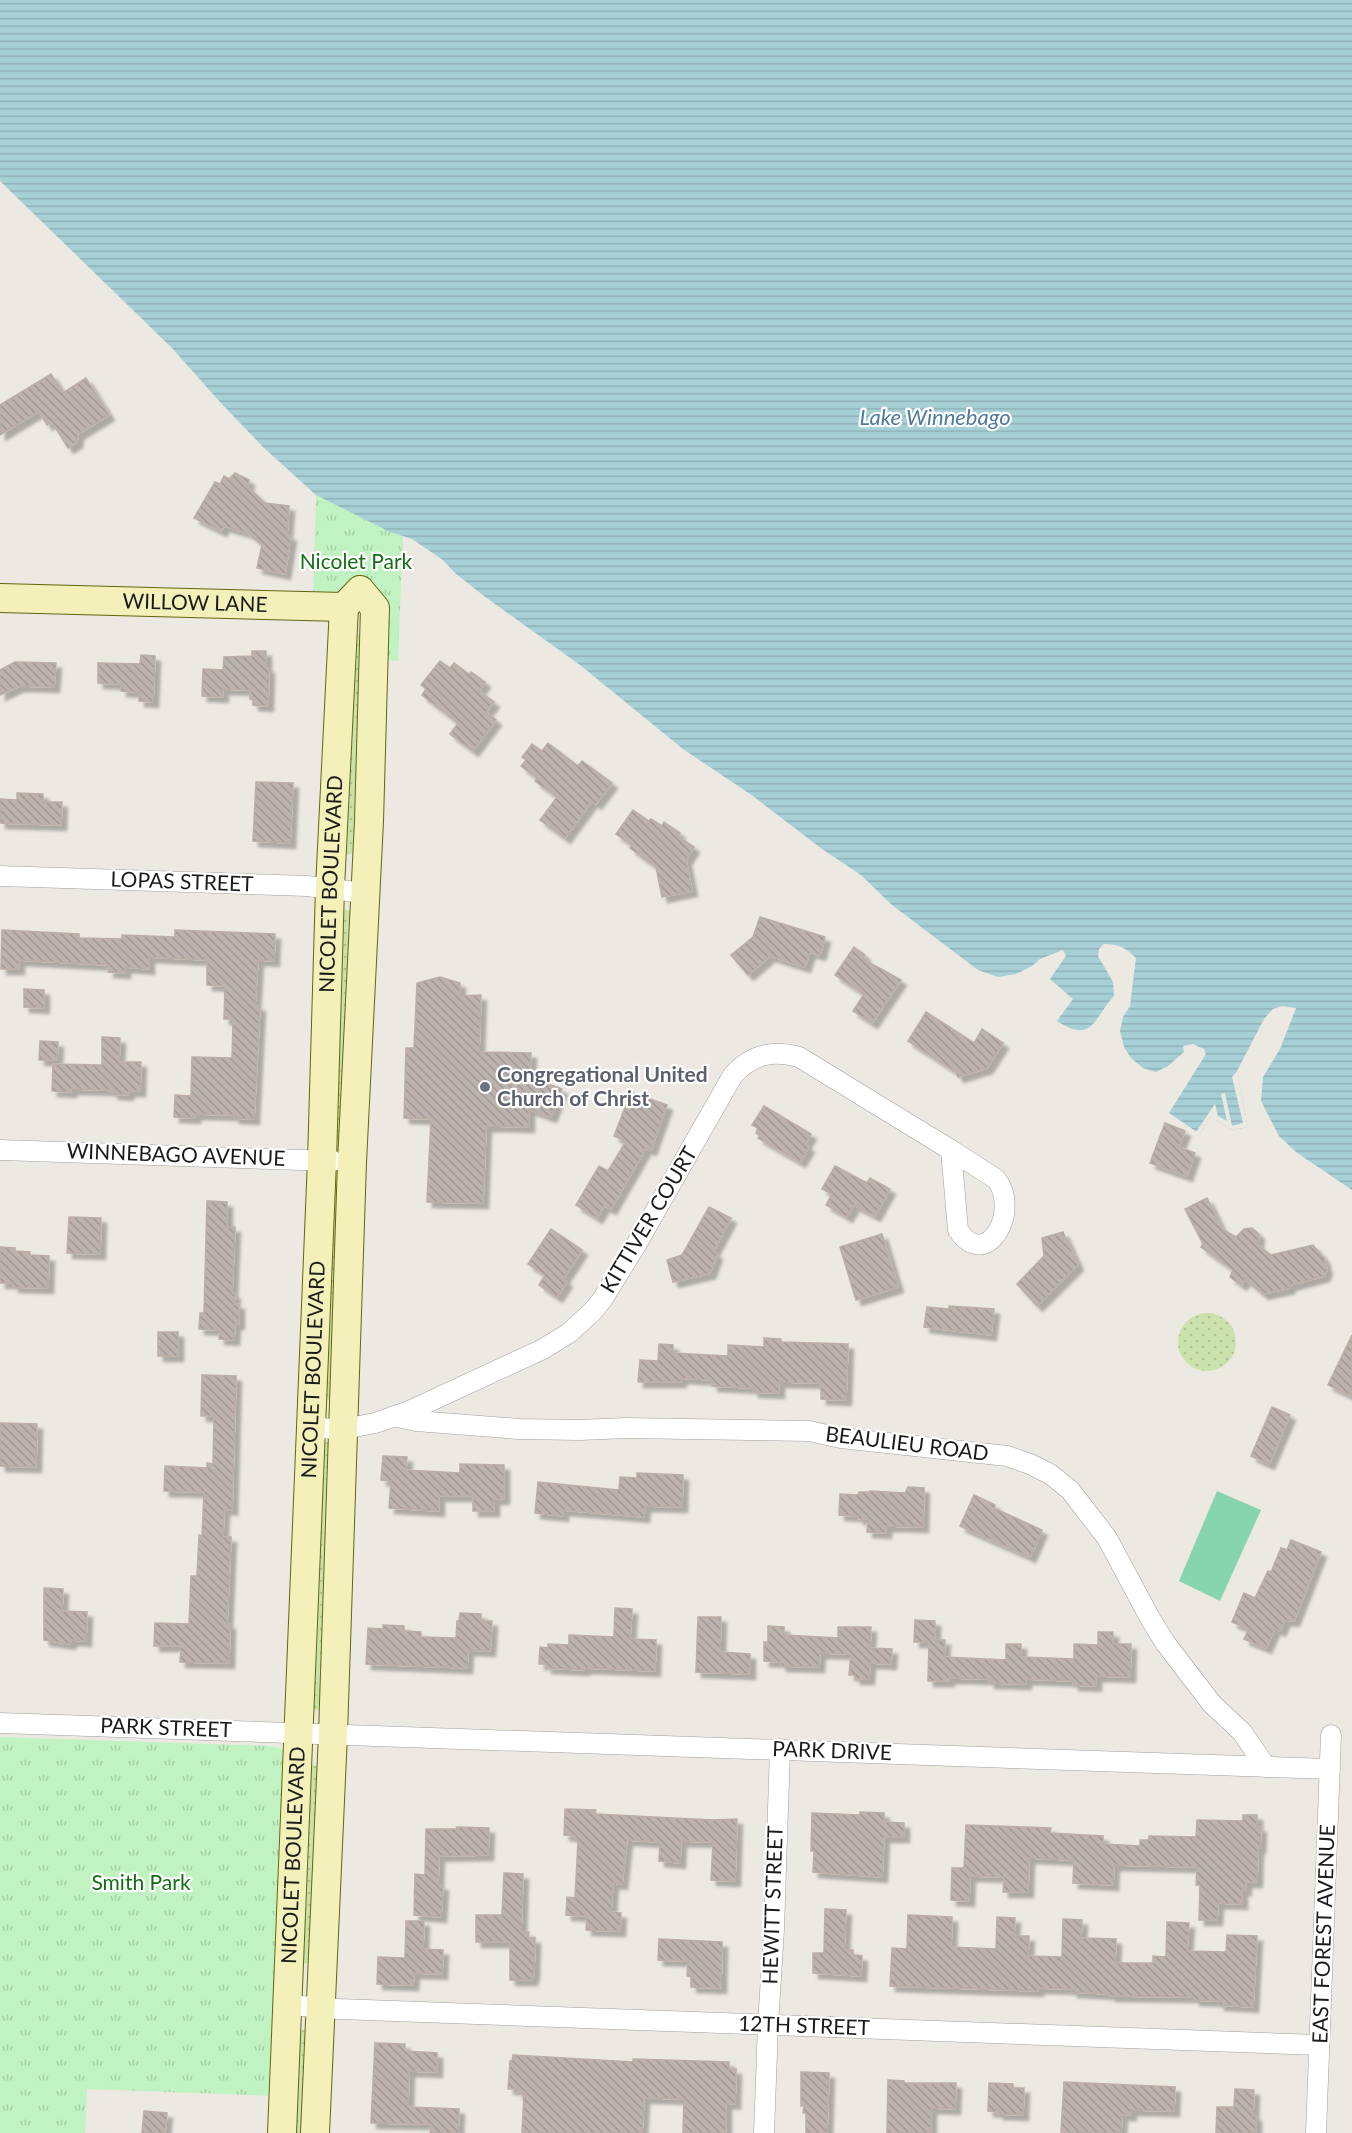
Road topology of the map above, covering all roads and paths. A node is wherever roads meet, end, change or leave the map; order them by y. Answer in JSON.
{"nodes":[{"id":1,"x":0,"y":598,"type":"edge"},
{"id":2,"x":344,"y":607,"type":"junction"},
{"id":3,"x":0,"y":876,"type":"edge"},
{"id":4,"x":330,"y":888,"type":"junction"},
{"id":5,"x":364,"y":893,"type":"junction"},
{"id":6,"x":0,"y":1150,"type":"edge"},
{"id":7,"x":951,"y":1150,"type":"dead end"},
{"id":8,"x":322,"y":1160,"type":"junction"},
{"id":9,"x":352,"y":1162,"type":"junction"},
{"id":10,"x":394,"y":1416,"type":"junction"},
{"id":11,"x":310,"y":1428,"type":"junction"},
{"id":12,"x":344,"y":1429,"type":"junction"},
{"id":13,"x":0,"y":1723,"type":"edge"},
{"id":14,"x":300,"y":1733,"type":"junction"},
{"id":15,"x":333,"y":1734,"type":"junction"},
{"id":16,"x":1331,"y":1735,"type":"dead end"},
{"id":17,"x":780,"y":1749,"type":"junction"},
{"id":18,"x":1266,"y":1767,"type":"junction"},
{"id":19,"x":1330,"y":1769,"type":"junction"},
{"id":20,"x":288,"y":2005,"type":"junction"},
{"id":21,"x":321,"y":2007,"type":"junction"},
{"id":22,"x":768,"y":2025,"type":"junction"},
{"id":23,"x":1319,"y":2045,"type":"junction"},
{"id":24,"x":282,"y":2133,"type":"edge"},
{"id":25,"x":315,"y":2133,"type":"edge"},
{"id":26,"x":764,"y":2133,"type":"edge"},
{"id":27,"x":1316,"y":2133,"type":"edge"}],
"edges":[{"from":1,"to":2,"type":"street","name":"WILLOW LANE"},
{"from":2,"to":4,"type":"street","name":"NICOLET BOULEVARD"},
{"from":2,"to":5,"type":"street","name":"NICOLET BOULEVARD"},
{"from":3,"to":4,"type":"street","name":"LOPAS STREET"},
{"from":4,"to":5,"type":"street","name":"LOPAS STREET"},
{"from":4,"to":8,"type":"street","name":"NICOLET BOULEVARD"},
{"from":5,"to":9,"type":"street","name":"NICOLET BOULEVARD"},
{"from":6,"to":8,"type":"street","name":"WINNEBAGO AVENUE"},
{"from":7,"to":10,"type":"street","name":"KITTIVER COURT"},
{"from":8,"to":9,"type":"street","name":"WINNEBAGO AVENUE"},
{"from":8,"to":11,"type":"street","name":"NICOLET BOULEVARD"},
{"from":9,"to":12,"type":"street","name":"NICOLET BOULEVARD"},
{"from":10,"to":12,"type":"street","name":"KITTIVER COURT"},
{"from":10,"to":18,"type":"street","name":"BEAULIEU ROAD"},
{"from":11,"to":12,"type":"street","name":"KITTIVER COURT"},
{"from":11,"to":14,"type":"street","name":"NICOLET BOULEVARD"},
{"from":12,"to":15,"type":"street","name":"NICOLET BOULEVARD"},
{"from":13,"to":14,"type":"street","name":"PARK STREET"},
{"from":14,"to":15,"type":"street","name":"PARK STREET"},
{"from":14,"to":20,"type":"street","name":"NICOLET BOULEVARD"},
{"from":15,"to":17,"type":"street","name":"PARK DRIVE"},
{"from":15,"to":21,"type":"street","name":"NICOLET BOULEVARD"},
{"from":16,"to":19,"type":"street","name":"EAST FOREST AVENUE"},
{"from":17,"to":18,"type":"street","name":"PARK DRIVE"},
{"from":17,"to":22,"type":"street","name":"HEWITT STREET"},
{"from":18,"to":19,"type":"street","name":"PARK DRIVE"},
{"from":19,"to":23,"type":"street","name":"EAST FOREST AVENUE"},
{"from":20,"to":21,"type":"street","name":"12TH STREET"},
{"from":20,"to":24,"type":"street","name":"NICOLET BOULEVARD"},
{"from":21,"to":22,"type":"street","name":"12TH STREET"},
{"from":21,"to":25,"type":"street","name":"NICOLET BOULEVARD"},
{"from":22,"to":23,"type":"street","name":"12TH STREET"},
{"from":22,"to":26,"type":"street","name":"HEWITT STREET"},
{"from":23,"to":27,"type":"street","name":"EAST FOREST AVENUE"}]}
